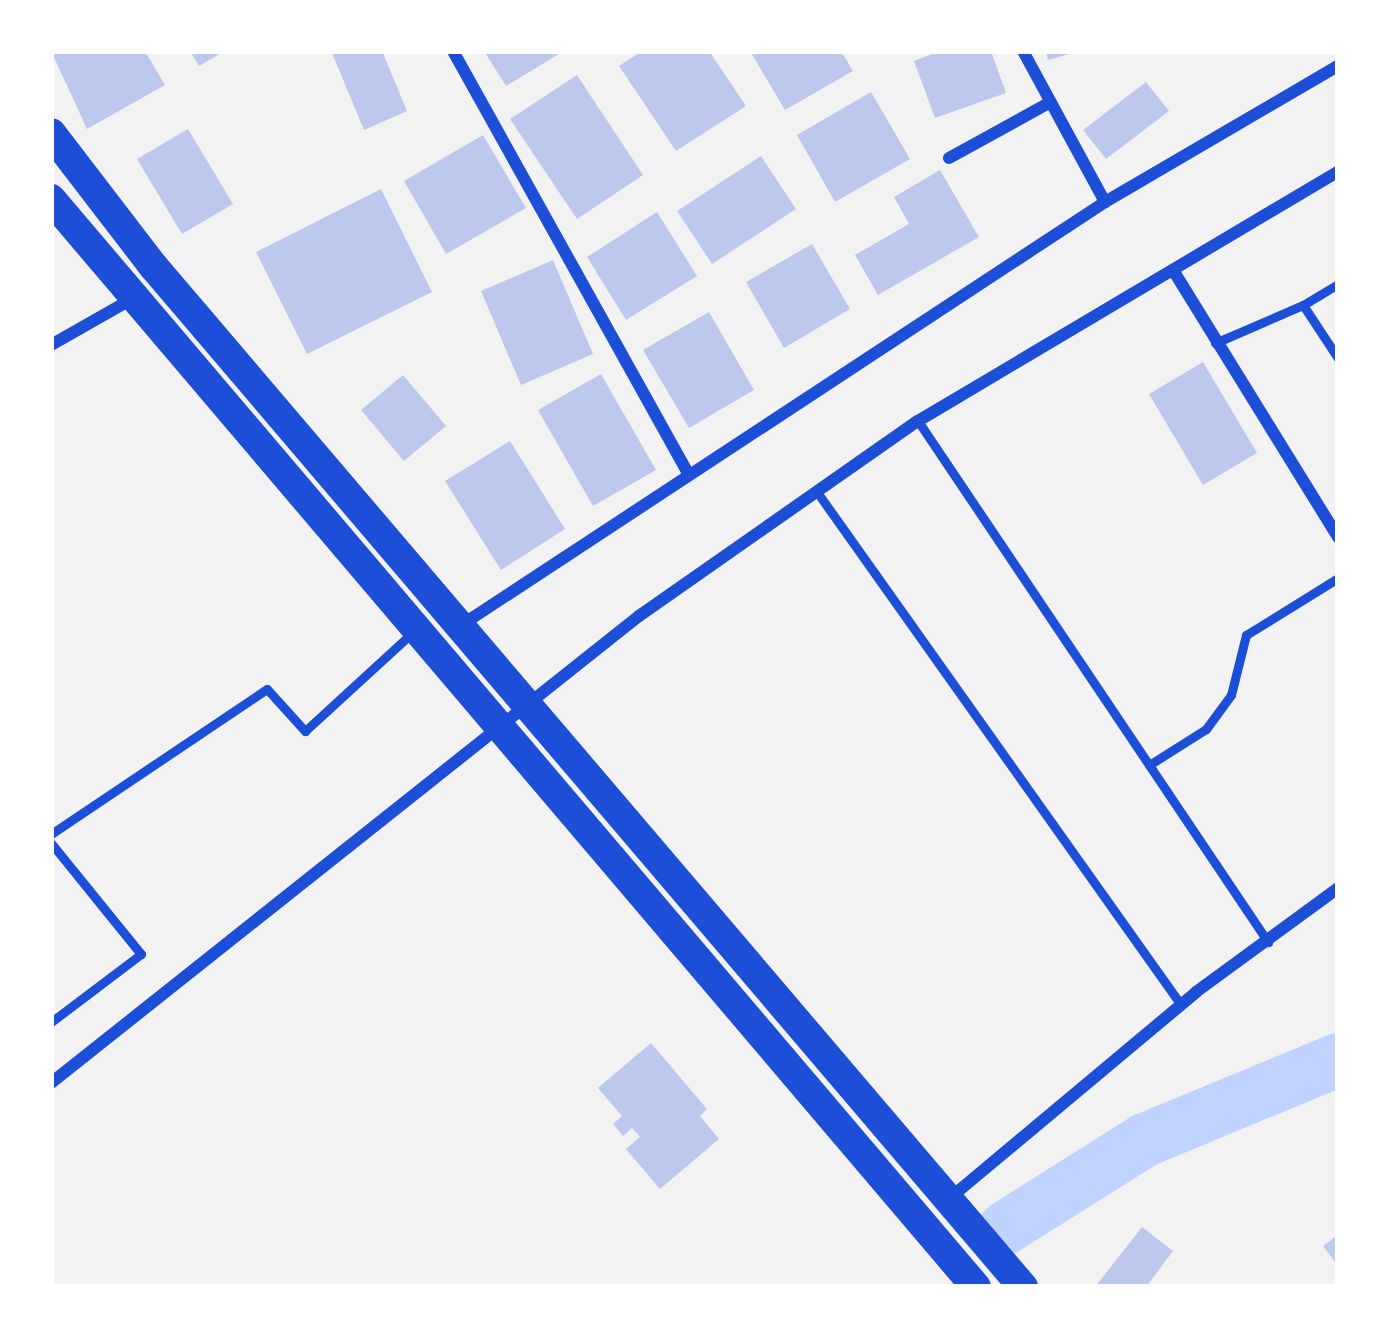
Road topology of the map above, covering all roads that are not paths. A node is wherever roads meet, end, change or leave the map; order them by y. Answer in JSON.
{"nodes":[{"id":1,"x":453,"y":51,"type":"edge"},
{"id":2,"x":1023,"y":51,"type":"edge"},
{"id":3,"x":1338,"y":66,"type":"edge"},
{"id":4,"x":1051,"y":102,"type":"junction"},
{"id":5,"x":51,"y":133,"type":"edge"},
{"id":6,"x":949,"y":158,"type":"dead end"},
{"id":7,"x":1338,"y":172,"type":"edge"},
{"id":8,"x":51,"y":199,"type":"edge"},
{"id":9,"x":1105,"y":202,"type":"junction"},
{"id":10,"x":1173,"y":270,"type":"junction"},
{"id":11,"x":1338,"y":284,"type":"edge"},
{"id":12,"x":133,"y":298,"type":"junction"},
{"id":13,"x":1303,"y":305,"type":"junction"},
{"id":14,"x":1215,"y":343,"type":"junction"},
{"id":15,"x":51,"y":345,"type":"edge"},
{"id":16,"x":1338,"y":358,"type":"edge"},
{"id":17,"x":918,"y":421,"type":"junction"},
{"id":18,"x":687,"y":471,"type":"junction"},
{"id":19,"x":817,"y":492,"type":"junction"},
{"id":20,"x":1338,"y":537,"type":"edge"},
{"id":21,"x":1338,"y":578,"type":"edge"},
{"id":22,"x":460,"y":626,"type":"junction"},
{"id":23,"x":415,"y":630,"type":"junction"},
{"id":24,"x":524,"y":704,"type":"junction"},
{"id":25,"x":497,"y":726,"type":"junction"},
{"id":26,"x":1149,"y":765,"type":"junction"},
{"id":27,"x":51,"y":839,"type":"edge"},
{"id":28,"x":1338,"y":888,"type":"edge"},
{"id":29,"x":1268,"y":941,"type":"junction"},
{"id":30,"x":776,"y":998,"type":"junction"},
{"id":31,"x":1181,"y":1005,"type":"junction"},
{"id":32,"x":747,"y":1019,"type":"junction"},
{"id":33,"x":51,"y":1022,"type":"edge"},
{"id":34,"x":51,"y":1083,"type":"edge"},
{"id":35,"x":879,"y":1118,"type":"junction"},
{"id":36,"x":850,"y":1139,"type":"junction"},
{"id":37,"x":949,"y":1199,"type":"junction"},
{"id":38,"x":976,"y":1287,"type":"edge"},
{"id":39,"x":1023,"y":1287,"type":"edge"}],
"edges":[{"from":1,"to":18,"type":"street"},
{"from":2,"to":4,"type":"street"},
{"from":3,"to":9,"type":"street"},
{"from":4,"to":6,"type":"street"},
{"from":4,"to":9,"type":"street"},
{"from":5,"to":22,"type":"highway"},
{"from":7,"to":10,"type":"street"},
{"from":8,"to":12,"type":"highway"},
{"from":9,"to":18,"type":"street"},
{"from":10,"to":14,"type":"street"},
{"from":10,"to":17,"type":"street"},
{"from":11,"to":13,"type":"lane"},
{"from":12,"to":15,"type":"street"},
{"from":12,"to":23,"type":"highway"},
{"from":13,"to":14,"type":"lane"},
{"from":13,"to":16,"type":"lane"},
{"from":14,"to":20,"type":"street"},
{"from":17,"to":19,"type":"street"},
{"from":17,"to":26,"type":"lane"},
{"from":18,"to":22,"type":"street"},
{"from":19,"to":24,"type":"street"},
{"from":19,"to":31,"type":"lane"},
{"from":21,"to":26,"type":"lane"},
{"from":22,"to":24,"type":"highway"},
{"from":23,"to":25,"type":"highway"},
{"from":23,"to":27,"type":"lane"},
{"from":24,"to":25,"type":"street"},
{"from":24,"to":30,"type":"highway"},
{"from":25,"to":32,"type":"highway"},
{"from":25,"to":34,"type":"street"},
{"from":26,"to":29,"type":"lane"},
{"from":27,"to":33,"type":"lane"},
{"from":28,"to":29,"type":"street"},
{"from":29,"to":31,"type":"street"},
{"from":30,"to":32,"type":"highway"},
{"from":30,"to":35,"type":"highway"},
{"from":31,"to":37,"type":"street"},
{"from":32,"to":36,"type":"highway"},
{"from":35,"to":36,"type":"highway"},
{"from":35,"to":37,"type":"highway"},
{"from":36,"to":38,"type":"highway"},
{"from":37,"to":39,"type":"highway"}]}
